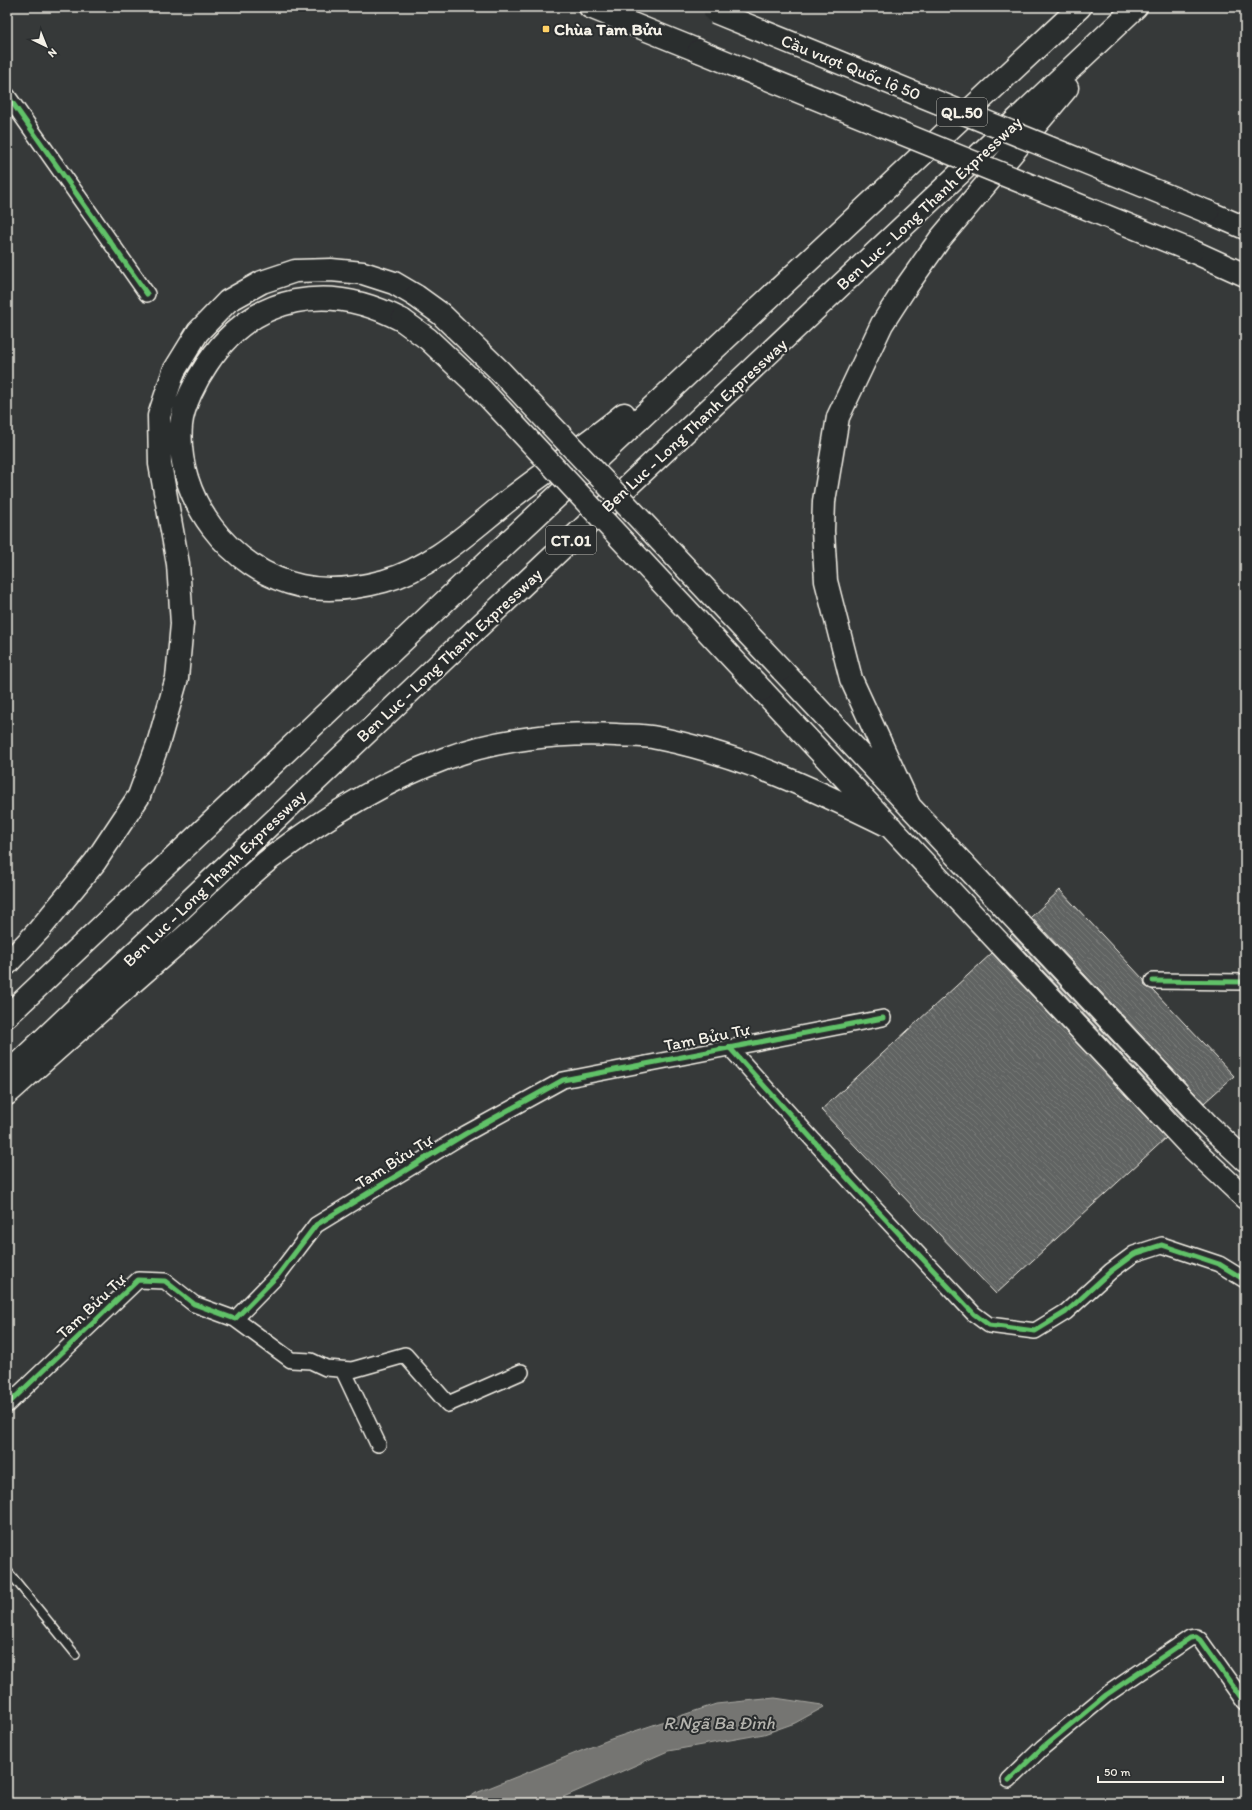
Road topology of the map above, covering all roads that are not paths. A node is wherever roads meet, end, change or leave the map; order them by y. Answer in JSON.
{"nodes":[{"id":1,"x":590,"y":7,"type":"edge"},
{"id":2,"x":1080,"y":7,"type":"edge"},
{"id":3,"x":1136,"y":7,"type":"edge"},
{"id":4,"x":1143,"y":7,"type":"edge"},
{"id":5,"x":709,"y":10,"type":"edge"},
{"id":6,"x":7,"y":95,"type":"edge"},
{"id":7,"x":1245,"y":228,"type":"edge"},
{"id":8,"x":818,"y":251,"type":"junction"},
{"id":9,"x":1245,"y":275,"type":"edge"},
{"id":10,"x":147,"y":294,"type":"dead end"},
{"id":11,"x":910,"y":807,"type":"junction"},
{"id":12,"x":891,"y":827,"type":"junction"},
{"id":13,"x":7,"y":964,"type":"edge"},
{"id":14,"x":1153,"y":981,"type":"dead end"},
{"id":15,"x":1245,"y":982,"type":"edge"},
{"id":16,"x":7,"y":1016,"type":"edge"},
{"id":17,"x":883,"y":1018,"type":"dead end"},
{"id":18,"x":729,"y":1047,"type":"junction"},
{"id":19,"x":7,"y":1074,"type":"edge"},
{"id":20,"x":7,"y":1094,"type":"edge"},
{"id":21,"x":1245,"y":1160,"type":"edge"},
{"id":22,"x":1245,"y":1198,"type":"edge"},
{"id":23,"x":1245,"y":1280,"type":"edge"},
{"id":24,"x":235,"y":1318,"type":"junction"},
{"id":25,"x":343,"y":1370,"type":"junction"},
{"id":26,"x":521,"y":1372,"type":"dead end"},
{"id":27,"x":7,"y":1405,"type":"edge"},
{"id":28,"x":378,"y":1444,"type":"dead end"},
{"id":29,"x":7,"y":1570,"type":"edge"},
{"id":30,"x":76,"y":1655,"type":"dead end"},
{"id":31,"x":1245,"y":1703,"type":"edge"},
{"id":32,"x":1009,"y":1780,"type":"dead end"}],
"edges":[{"from":1,"to":9,"type":"highway","number":"QL.50","bridge":true},
{"from":2,"to":8,"type":"highway","number":"CT.01"},
{"from":3,"to":19,"type":"highway","name":"Ben Luc - Long Thanh Expressway","number":"CT.01"},
{"from":4,"to":11,"type":"highway"},
{"from":5,"to":7,"type":"highway","name":"Cầu vượt Quốc lộ 50","number":"QL.50","bridge":true},
{"from":6,"to":10,"type":"street"},
{"from":8,"to":12,"type":"highway","bridge":true},
{"from":8,"to":16,"type":"highway","number":"CT.01"},
{"from":11,"to":13,"type":"highway","bridge":true},
{"from":11,"to":21,"type":"highway"},
{"from":12,"to":20,"type":"highway"},
{"from":12,"to":22,"type":"highway"},
{"from":14,"to":15,"type":"street"},
{"from":17,"to":18,"type":"street","name":"Tam Bửu Tự"},
{"from":18,"to":23,"type":"street"},
{"from":18,"to":24,"type":"street","name":"Tam Bửu Tự"},
{"from":24,"to":25,"type":"street"},
{"from":24,"to":27,"type":"street","name":"Tam Bửu Tự"},
{"from":25,"to":26,"type":"street"},
{"from":25,"to":28,"type":"street"},
{"from":29,"to":30,"type":"lane"},
{"from":31,"to":32,"type":"street"}]}
